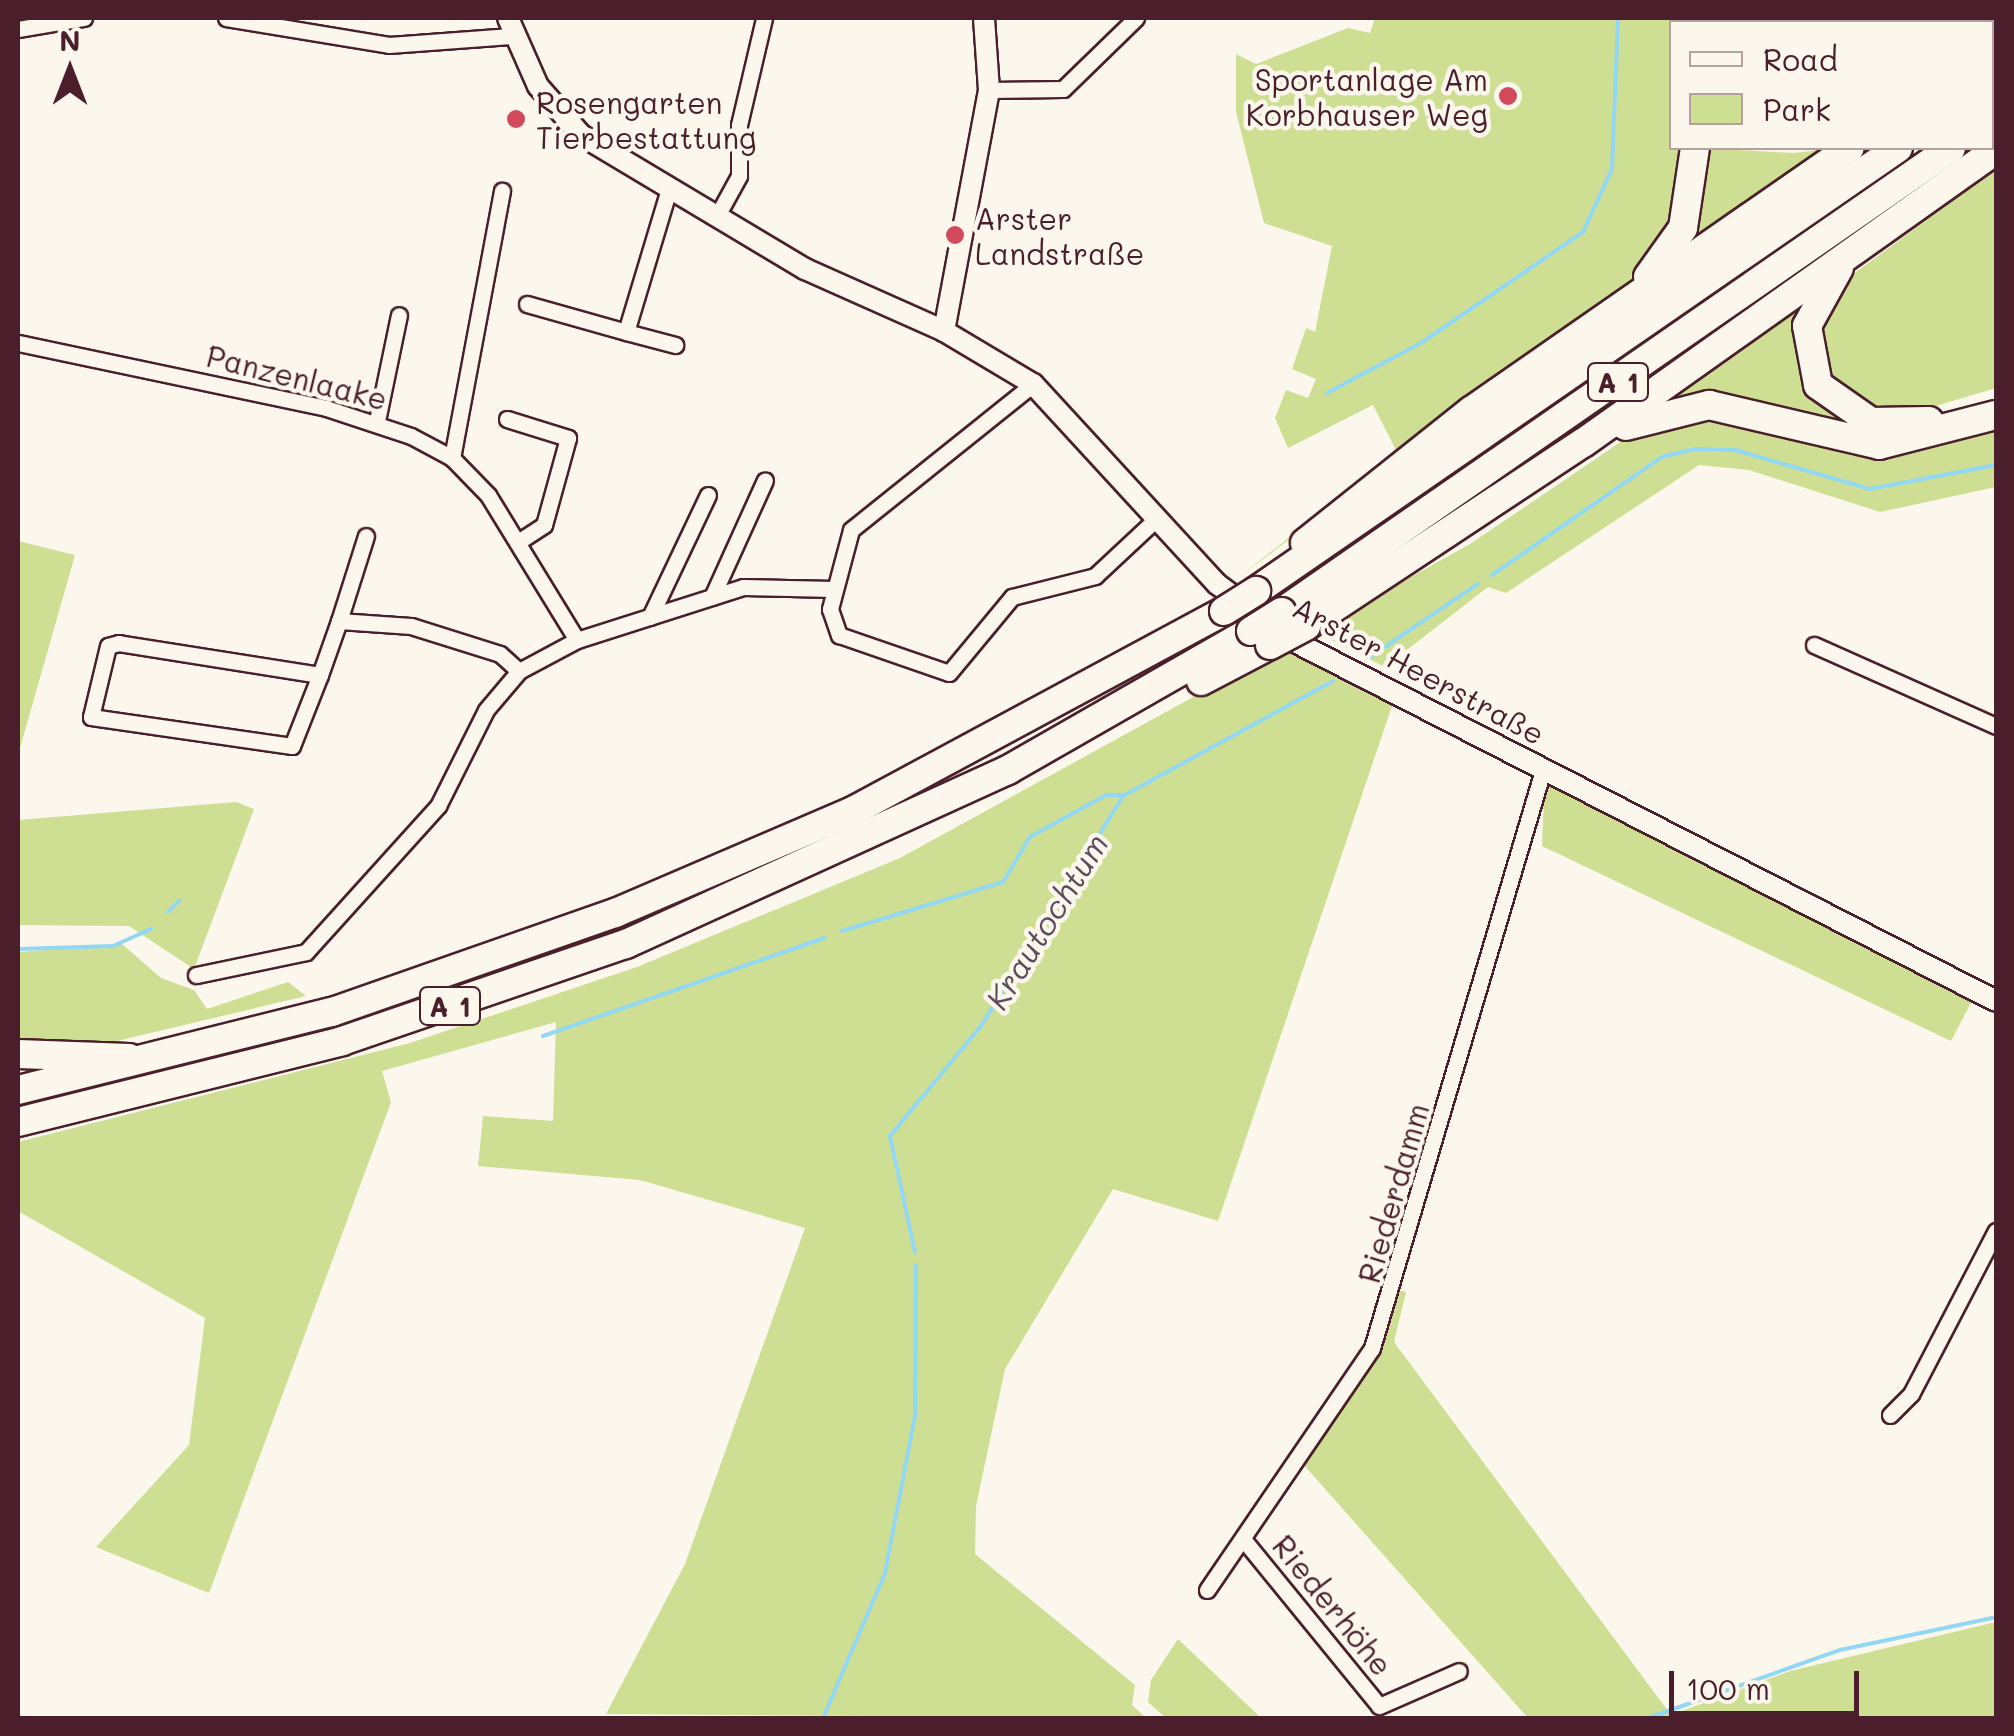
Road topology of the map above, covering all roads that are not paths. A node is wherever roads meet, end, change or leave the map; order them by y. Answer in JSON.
{"nodes":[{"id":1,"x":84,"y":18,"type":"edge"},
{"id":2,"x":226,"y":18,"type":"edge"},
{"id":3,"x":764,"y":18,"type":"edge"},
{"id":4,"x":984,"y":18,"type":"edge"},
{"id":5,"x":1136,"y":18,"type":"edge"},
{"id":6,"x":510,"y":26,"type":"edge"},
{"id":7,"x":18,"y":29,"type":"edge"},
{"id":8,"x":989,"y":90,"type":"junction"},
{"id":9,"x":1695,"y":150,"type":"edge"},
{"id":10,"x":1847,"y":150,"type":"edge"},
{"id":11,"x":1895,"y":150,"type":"edge"},
{"id":12,"x":1948,"y":150,"type":"edge"},
{"id":13,"x":1996,"y":150,"type":"edge"},
{"id":14,"x":669,"y":188,"type":"junction"},
{"id":15,"x":502,"y":191,"type":"dead end"},
{"id":16,"x":717,"y":216,"type":"junction"},
{"id":17,"x":1852,"y":251,"type":"junction"},
{"id":18,"x":528,"y":304,"type":"dead end"},
{"id":19,"x":1618,"y":309,"type":"junction"},
{"id":20,"x":399,"y":315,"type":"dead end"},
{"id":21,"x":944,"y":331,"type":"junction"},
{"id":22,"x":626,"y":332,"type":"junction"},
{"id":23,"x":18,"y":343,"type":"edge"},
{"id":24,"x":675,"y":345,"type":"dead end"},
{"id":25,"x":1033,"y":384,"type":"junction"},
{"id":26,"x":1996,"y":398,"type":"edge"},
{"id":27,"x":1996,"y":415,"type":"edge"},
{"id":28,"x":507,"y":419,"type":"dead end"},
{"id":29,"x":377,"y":422,"type":"junction"},
{"id":30,"x":1583,"y":443,"type":"junction"},
{"id":31,"x":452,"y":458,"type":"junction"},
{"id":32,"x":765,"y":480,"type":"dead end"},
{"id":33,"x":708,"y":495,"type":"dead end"},
{"id":34,"x":1155,"y":520,"type":"junction"},
{"id":35,"x":366,"y":536,"type":"dead end"},
{"id":36,"x":521,"y":540,"type":"junction"},
{"id":37,"x":834,"y":589,"type":"junction"},
{"id":38,"x":1256,"y":591,"type":"junction"},
{"id":39,"x":712,"y":596,"type":"junction"},
{"id":40,"x":650,"y":617,"type":"junction"},
{"id":41,"x":1294,"y":619,"type":"junction"},
{"id":42,"x":339,"y":621,"type":"junction"},
{"id":43,"x":577,"y":640,"type":"junction"},
{"id":44,"x":1814,"y":644,"type":"dead end"},
{"id":45,"x":520,"y":670,"type":"junction"},
{"id":46,"x":320,"y":675,"type":"junction"},
{"id":47,"x":1996,"y":726,"type":"edge"},
{"id":48,"x":1543,"y":770,"type":"junction"},
{"id":49,"x":196,"y":976,"type":"dead end"},
{"id":50,"x":1996,"y":1001,"type":"edge"},
{"id":51,"x":18,"y":1054,"type":"edge"},
{"id":52,"x":151,"y":1060,"type":"junction"},
{"id":53,"x":18,"y":1090,"type":"edge"},
{"id":54,"x":18,"y":1122,"type":"edge"},
{"id":55,"x":1996,"y":1232,"type":"edge"},
{"id":56,"x":1890,"y":1415,"type":"dead end"},
{"id":57,"x":1243,"y":1539,"type":"junction"},
{"id":58,"x":1207,"y":1590,"type":"dead end"},
{"id":59,"x":1458,"y":1670,"type":"dead end"},
{"id":60,"x":1377,"y":1712,"type":"edge"}],
"edges":[{"from":1,"to":7,"type":"street"},
{"from":2,"to":6,"type":"street"},
{"from":3,"to":16,"type":"street"},
{"from":4,"to":8,"type":"street"},
{"from":5,"to":8,"type":"street"},
{"from":6,"to":14,"type":"street","name":"Arster Heerstraße"},
{"from":8,"to":21,"type":"street"},
{"from":9,"to":19,"type":"highway"},
{"from":10,"to":19,"type":"highway"},
{"from":11,"to":38,"type":"highway","number":"A 1"},
{"from":12,"to":41,"type":"highway","number":"A 1"},
{"from":13,"to":17,"type":"highway"},
{"from":14,"to":16,"type":"street","name":"Arster Heerstraße"},
{"from":14,"to":22,"type":"street"},
{"from":15,"to":31,"type":"street"},
{"from":16,"to":21,"type":"street","name":"Arster Heerstraße"},
{"from":17,"to":26,"type":"highway"},
{"from":17,"to":30,"type":"highway"},
{"from":18,"to":22,"type":"street"},
{"from":19,"to":38,"type":"highway"},
{"from":20,"to":29,"type":"street"},
{"from":21,"to":25,"type":"street","name":"Arster Heerstraße"},
{"from":22,"to":24,"type":"street"},
{"from":23,"to":29,"type":"street","name":"Panzenlaake"},
{"from":25,"to":34,"type":"street","name":"Arster Heerstraße"},
{"from":25,"to":37,"type":"street"},
{"from":27,"to":30,"type":"highway"},
{"from":28,"to":36,"type":"street"},
{"from":29,"to":31,"type":"street","name":"Panzenlaake"},
{"from":30,"to":41,"type":"highway"},
{"from":31,"to":36,"type":"street","name":"Panzenlaake"},
{"from":32,"to":39,"type":"street"},
{"from":33,"to":40,"type":"street"},
{"from":34,"to":37,"type":"street"},
{"from":34,"to":48,"type":"street","name":"Arster Heerstraße"},
{"from":35,"to":42,"type":"street"},
{"from":36,"to":43,"type":"street","name":"Panzenlaake"},
{"from":37,"to":39,"type":"street"},
{"from":38,"to":52,"type":"highway","number":"A 1","bridge":true},
{"from":39,"to":40,"type":"street"},
{"from":40,"to":43,"type":"street"},
{"from":41,"to":54,"type":"highway","number":"A 1","bridge":true},
{"from":42,"to":45,"type":"street"},
{"from":42,"to":46,"type":"street"},
{"from":43,"to":45,"type":"street"},
{"from":44,"to":47,"type":"street"},
{"from":45,"to":49,"type":"street"},
{"from":46,"to":46,"type":"street"},
{"from":48,"to":50,"type":"street","name":"Arster Heerstraße"},
{"from":48,"to":57,"type":"street","name":"Riederdamm"},
{"from":51,"to":52,"type":"highway"},
{"from":52,"to":53,"type":"highway","number":"A 1"},
{"from":55,"to":56,"type":"street"},
{"from":57,"to":58,"type":"street","name":"Riederdamm"},
{"from":57,"to":60,"type":"street","name":"Riederhöhe"},
{"from":59,"to":60,"type":"street","name":"Riederhöhe"}]}
